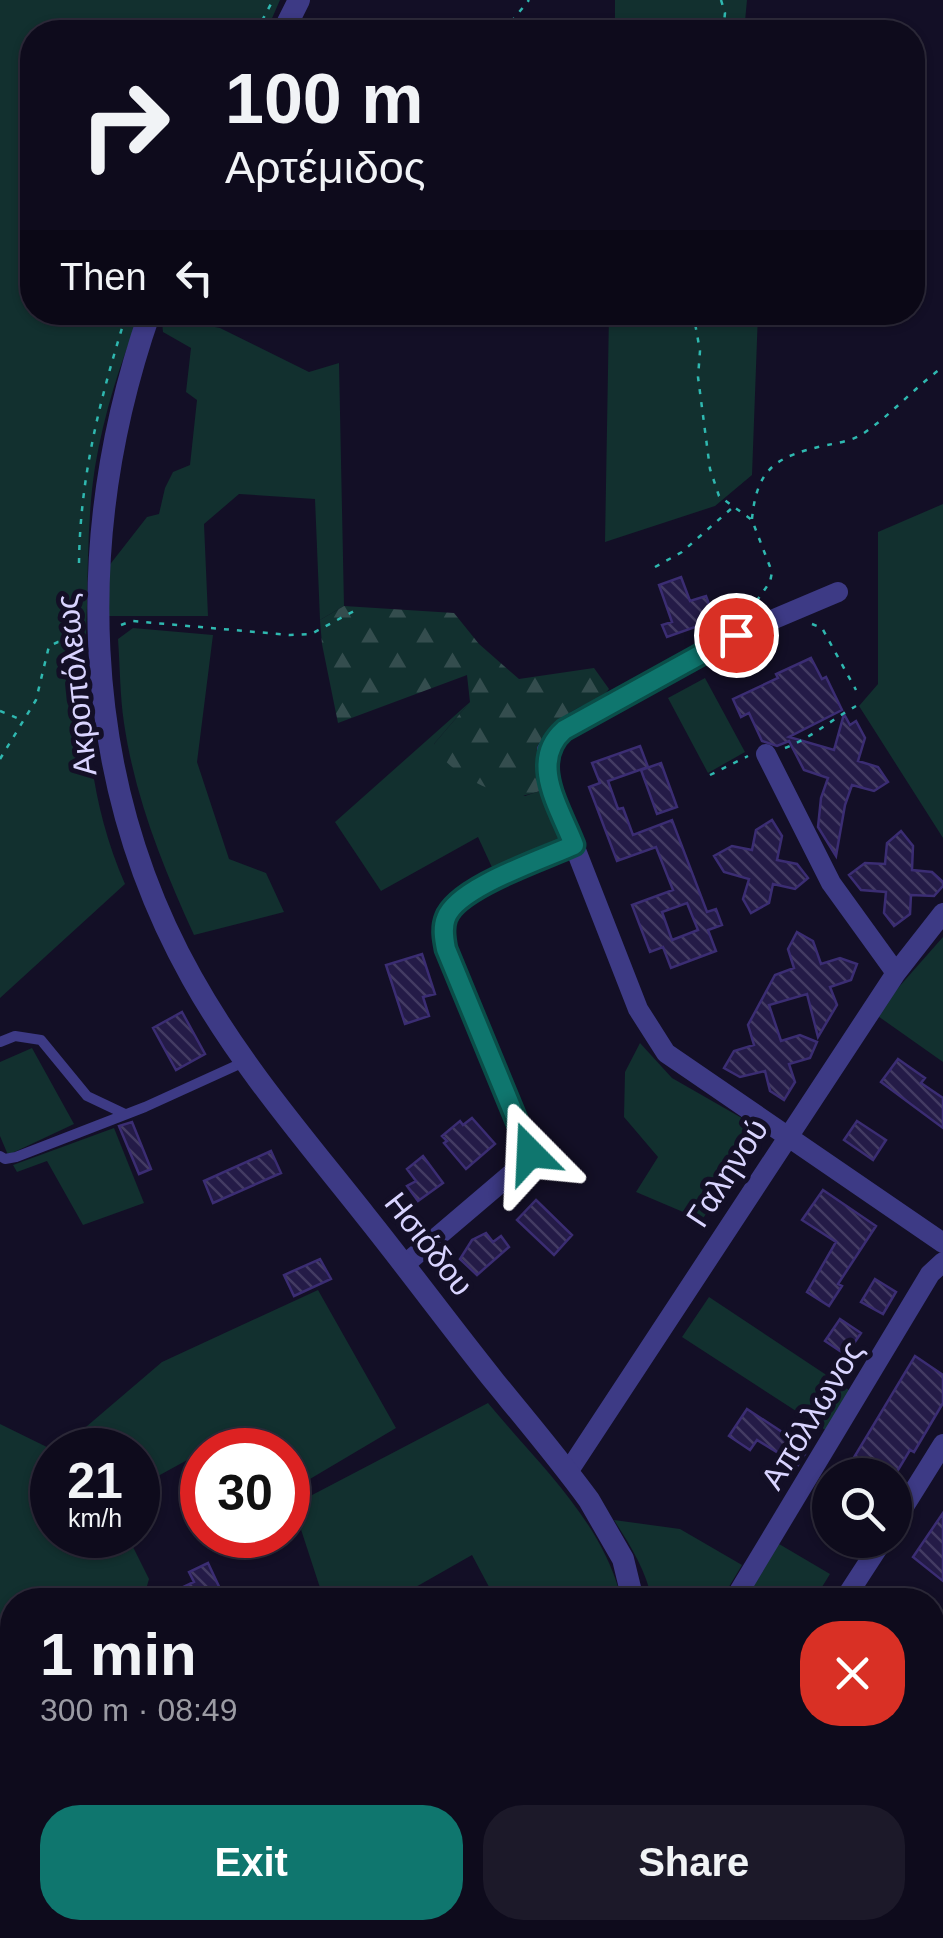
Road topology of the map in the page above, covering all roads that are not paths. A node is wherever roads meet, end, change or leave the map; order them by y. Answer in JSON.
{"nodes":[{"id":1,"x":146,"y":325,"type":"edge"},
{"id":2,"x":838,"y":592,"type":"dead end"},
{"id":3,"x":766,"y":754,"type":"road end"},
{"id":4,"x":574,"y":845,"type":"junction"},
{"id":5,"x":943,"y":913,"type":"edge"},
{"id":6,"x":167,"y":930,"type":"joint"},
{"id":7,"x":896,"y":973,"type":"junction"},
{"id":8,"x":0,"y":1042,"type":"edge"},
{"id":9,"x":244,"y":1062,"type":"junction"},
{"id":10,"x":125,"y":1114,"type":"junction"},
{"id":11,"x":786,"y":1137,"type":"junction"},
{"id":12,"x":0,"y":1156,"type":"edge"},
{"id":13,"x":943,"y":1243,"type":"edge"},
{"id":14,"x":943,"y":1262,"type":"edge"},
{"id":15,"x":404,"y":1265,"type":"junction"},
{"id":16,"x":943,"y":1444,"type":"edge"},
{"id":17,"x":568,"y":1472,"type":"junction"},
{"id":18,"x":912,"y":1494,"type":"edge"},
{"id":19,"x":871,"y":1558,"type":"edge"},
{"id":20,"x":630,"y":1588,"type":"edge"},
{"id":21,"x":741,"y":1588,"type":"edge"},
{"id":22,"x":852,"y":1588,"type":"edge"}],
"edges":[{"from":1,"to":6,"type":"street","name":"Ακροπόλεως"},
{"from":2,"to":4,"type":"street"},
{"from":3,"to":7,"type":"street"},
{"from":4,"to":11,"type":"street"},
{"from":4,"to":15,"type":"street"},
{"from":5,"to":7,"type":"street","name":"Γαληνού"},
{"from":6,"to":9,"type":"street","name":"Ησιόδου"},
{"from":7,"to":11,"type":"street","name":"Γαληνού"},
{"from":8,"to":10,"type":"lane"},
{"from":9,"to":10,"type":"lane"},
{"from":9,"to":15,"type":"street","name":"Ησιόδου"},
{"from":10,"to":12,"type":"lane"},
{"from":11,"to":13,"type":"street"},
{"from":11,"to":17,"type":"street","name":"Γαληνού"},
{"from":14,"to":21,"type":"street","name":"Απόλλωνος"},
{"from":15,"to":17,"type":"street","name":"Ησιόδου"},
{"from":16,"to":18,"type":"street"},
{"from":17,"to":20,"type":"street","name":"Ησιόδου"},
{"from":19,"to":22,"type":"street"}]}
